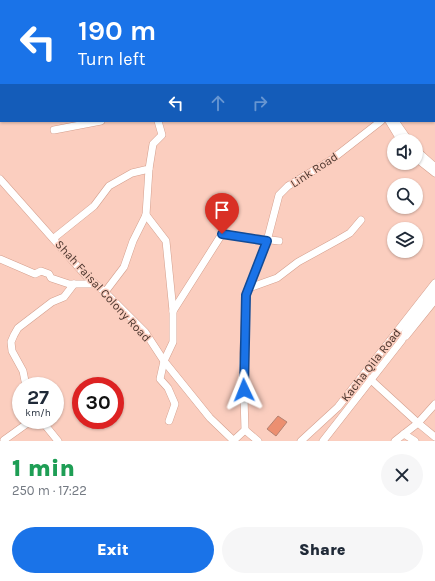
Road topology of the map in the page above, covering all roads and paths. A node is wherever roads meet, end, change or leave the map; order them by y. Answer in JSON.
{"nodes":[{"id":1,"x":60,"y":122,"type":"edge"},
{"id":2,"x":96,"y":122,"type":"edge"},
{"id":3,"x":158,"y":122,"type":"edge"},
{"id":4,"x":380,"y":122,"type":"edge"},
{"id":5,"x":390,"y":122,"type":"edge"},
{"id":6,"x":396,"y":122,"type":"edge"},
{"id":7,"x":397,"y":134,"type":"edge"},
{"id":8,"x":404,"y":134,"type":"edge"},
{"id":9,"x":423,"y":156,"type":"edge"},
{"id":10,"x":423,"y":164,"type":"edge"},
{"id":11,"x":435,"y":167,"type":"edge"},
{"id":12,"x":149,"y":169,"type":"junction"},
{"id":13,"x":435,"y":174,"type":"edge"},
{"id":14,"x":0,"y":179,"type":"edge"},
{"id":15,"x":146,"y":215,"type":"junction"},
{"id":16,"x":361,"y":220,"type":"dead end"},
{"id":17,"x":54,"y":238,"type":"junction"},
{"id":18,"x":267,"y":241,"type":"junction"},
{"id":19,"x":279,"y":241,"type":"dead end"},
{"id":20,"x":0,"y":259,"type":"edge"},
{"id":21,"x":435,"y":283,"type":"edge"},
{"id":22,"x":74,"y":284,"type":"junction"},
{"id":23,"x":95,"y":284,"type":"junction"},
{"id":24,"x":249,"y":288,"type":"junction"},
{"id":25,"x":105,"y":292,"type":"junction"},
{"id":26,"x":435,"y":292,"type":"edge"},
{"id":27,"x":435,"y":300,"type":"edge"},
{"id":28,"x":173,"y":311,"type":"junction"},
{"id":29,"x":410,"y":323,"type":"junction"},
{"id":30,"x":393,"y":335,"type":"junction"},
{"id":31,"x":402,"y":340,"type":"junction"},
{"id":32,"x":164,"y":361,"type":"junction"},
{"id":33,"x":24,"y":377,"type":"edge"},
{"id":34,"x":370,"y":379,"type":"junction"},
{"id":35,"x":435,"y":404,"type":"edge"},
{"id":36,"x":169,"y":421,"type":"dead end"},
{"id":37,"x":418,"y":423,"type":"junction"},
{"id":38,"x":18,"y":429,"type":"edge"},
{"id":39,"x":48,"y":429,"type":"edge"},
{"id":40,"x":245,"y":430,"type":"junction"},
{"id":41,"x":404,"y":434,"type":"junction"},
{"id":42,"x":435,"y":437,"type":"edge"},
{"id":43,"x":3,"y":438,"type":"edge"},
{"id":44,"x":58,"y":441,"type":"edge"},
{"id":45,"x":234,"y":441,"type":"edge"},
{"id":46,"x":258,"y":441,"type":"edge"},
{"id":47,"x":302,"y":441,"type":"edge"},
{"id":48,"x":323,"y":441,"type":"edge"},
{"id":49,"x":395,"y":441,"type":"edge"},
{"id":50,"x":415,"y":441,"type":"edge"}],
"edges":[{"from":1,"to":2,"type":"street"},
{"from":3,"to":12,"type":"street"},
{"from":4,"to":18,"type":"street","name":"Link Road"},
{"from":5,"to":7,"type":"street"},
{"from":6,"to":8,"type":"street"},
{"from":9,"to":11,"type":"street"},
{"from":10,"to":13,"type":"street"},
{"from":12,"to":15,"type":"street"},
{"from":12,"to":17,"type":"street"},
{"from":14,"to":17,"type":"street","name":"Shah Faisal Colony Road"},
{"from":15,"to":25,"type":"street"},
{"from":15,"to":28,"type":"street"},
{"from":16,"to":24,"type":"street"},
{"from":17,"to":23,"type":"street","name":"Shah Faisal Colony Road"},
{"from":18,"to":19,"type":"street"},
{"from":18,"to":24,"type":"street","name":"Link Road"},
{"from":18,"to":28,"type":"street"},
{"from":20,"to":22,"type":"street"},
{"from":21,"to":30,"type":"street","name":"Kacha Qila Road"},
{"from":22,"to":23,"type":"street"},
{"from":22,"to":33,"type":"street"},
{"from":23,"to":25,"type":"street","name":"Shah Faisal Colony Road"},
{"from":24,"to":40,"type":"street","name":"Link Road"},
{"from":25,"to":32,"type":"street","name":"Shah Faisal Colony Road"},
{"from":26,"to":29,"type":"street"},
{"from":27,"to":31,"type":"street","name":"Kacha Qila Road"},
{"from":28,"to":32,"type":"street"},
{"from":29,"to":30,"type":"street"},
{"from":29,"to":31,"type":"street"},
{"from":30,"to":47,"type":"street","name":"Kacha Qila Road"},
{"from":31,"to":34,"type":"street","name":"Kacha Qila Road"},
{"from":32,"to":36,"type":"street"},
{"from":32,"to":45,"type":"street","name":"Shah Faisal Colony Road"},
{"from":34,"to":37,"type":"street"},
{"from":34,"to":48,"type":"street","name":"Kacha Qila Road"},
{"from":35,"to":37,"type":"street"},
{"from":37,"to":41,"type":"street"},
{"from":37,"to":42,"type":"street"},
{"from":38,"to":43,"type":"street"},
{"from":39,"to":44,"type":"street"},
{"from":40,"to":45,"type":"street"},
{"from":40,"to":46,"type":"street"},
{"from":41,"to":49,"type":"street"},
{"from":41,"to":50,"type":"street"}]}
